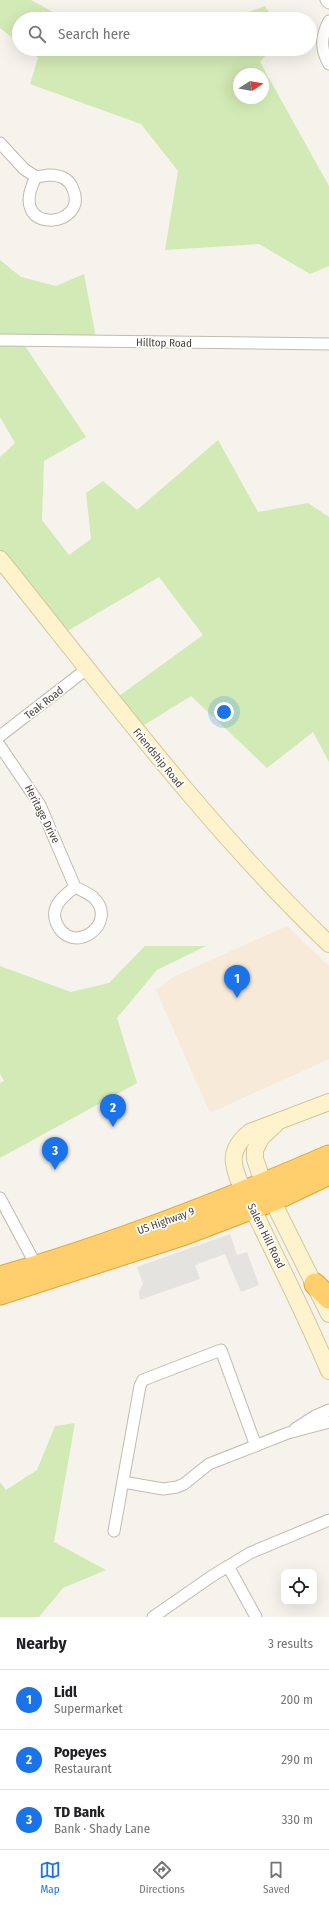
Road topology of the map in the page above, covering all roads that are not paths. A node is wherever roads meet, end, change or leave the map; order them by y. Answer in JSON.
{"nodes":[{"id":1,"x":326,"y":0,"type":"edge"},
{"id":2,"x":329,"y":3,"type":"edge"},
{"id":3,"x":329,"y":21,"type":"edge"},
{"id":4,"x":329,"y":64,"type":"edge"},
{"id":5,"x":0,"y":144,"type":"edge"},
{"id":6,"x":36,"y":178,"type":"junction"},
{"id":7,"x":0,"y":340,"type":"edge"},
{"id":8,"x":329,"y":344,"type":"edge"},
{"id":9,"x":0,"y":559,"type":"edge"},
{"id":10,"x":88,"y":668,"type":"junction"},
{"id":11,"x":0,"y":736,"type":"edge"},
{"id":12,"x":0,"y":746,"type":"edge"},
{"id":13,"x":75,"y":887,"type":"junction"},
{"id":14,"x":329,"y":944,"type":"edge"},
{"id":15,"x":329,"y":1102,"type":"edge"},
{"id":16,"x":279,"y":1121,"type":"junction"},
{"id":17,"x":329,"y":1156,"type":"edge"},
{"id":18,"x":329,"y":1174,"type":"edge"},
{"id":19,"x":329,"y":1185,"type":"edge"},
{"id":20,"x":274,"y":1192,"type":"junction"},
{"id":21,"x":0,"y":1198,"type":"edge"},
{"id":22,"x":248,"y":1199,"type":"junction"},
{"id":23,"x":36,"y":1265,"type":"junction"},
{"id":24,"x":0,"y":1277,"type":"edge"},
{"id":25,"x":322,"y":1291,"type":"edge"},
{"id":26,"x":0,"y":1294,"type":"edge"},
{"id":27,"x":329,"y":1314,"type":"edge"},
{"id":28,"x":329,"y":1371,"type":"edge"},
{"id":29,"x":329,"y":1410,"type":"edge"},
{"id":30,"x":329,"y":1422,"type":"edge"},
{"id":31,"x":288,"y":1433,"type":"junction"},
{"id":32,"x":256,"y":1446,"type":"junction"},
{"id":33,"x":123,"y":1482,"type":"junction"},
{"id":34,"x":329,"y":1520,"type":"edge"},
{"id":35,"x":114,"y":1531,"type":"dead end"},
{"id":36,"x":228,"y":1566,"type":"junction"},
{"id":37,"x":153,"y":1617,"type":"edge"},
{"id":38,"x":256,"y":1617,"type":"edge"}],
"edges":[{"from":1,"to":2,"type":"street"},
{"from":3,"to":4,"type":"street"},
{"from":5,"to":6,"type":"street"},
{"from":6,"to":6,"type":"street"},
{"from":7,"to":8,"type":"street","name":"Hilltop Road"},
{"from":9,"to":10,"type":"street","name":"Friendship Road"},
{"from":10,"to":11,"type":"street","name":"Teak Road"},
{"from":10,"to":14,"type":"street","name":"Friendship Road"},
{"from":12,"to":13,"type":"street","name":"Heritage Drive"},
{"from":13,"to":13,"type":"street"},
{"from":15,"to":16,"type":"street","name":"Salem Hill Road"},
{"from":16,"to":20,"type":"street","name":"Salem Hill Road"},
{"from":16,"to":22,"type":"street","name":"Salem Hill Road"},
{"from":17,"to":20,"type":"highway","name":"US Highway 9"},
{"from":18,"to":20,"type":"highway","name":"US Highway 9"},
{"from":19,"to":20,"type":"highway"},
{"from":20,"to":22,"type":"highway","name":"US Highway 9"},
{"from":20,"to":25,"type":"street","name":"Salem Hill Road"},
{"from":21,"to":23,"type":"street"},
{"from":22,"to":23,"type":"highway","name":"US Highway 9"},
{"from":22,"to":26,"type":"highway","name":"US Highway 9"},
{"from":22,"to":28,"type":"street","name":"Salem Hill Road"},
{"from":23,"to":24,"type":"highway","name":"US Highway 9"},
{"from":25,"to":27,"type":"street","name":"Salem Hill Road"},
{"from":29,"to":31,"type":"street"},
{"from":30,"to":31,"type":"street"},
{"from":31,"to":32,"type":"street"},
{"from":32,"to":33,"type":"street"},
{"from":32,"to":33,"type":"street"},
{"from":33,"to":35,"type":"street"},
{"from":34,"to":36,"type":"street"},
{"from":36,"to":37,"type":"street"},
{"from":36,"to":38,"type":"street"}]}
